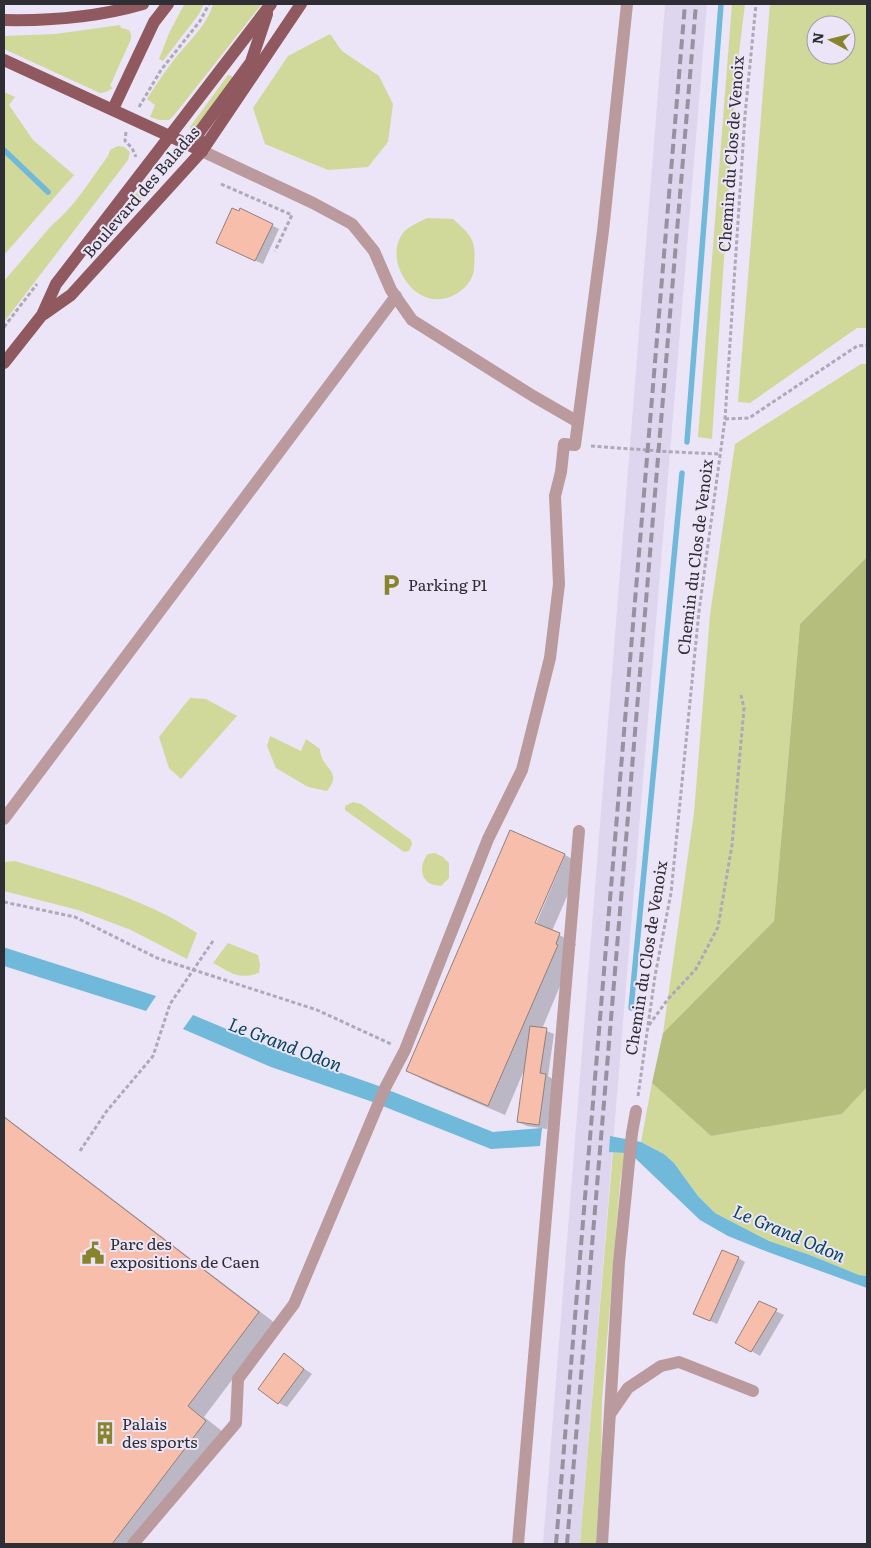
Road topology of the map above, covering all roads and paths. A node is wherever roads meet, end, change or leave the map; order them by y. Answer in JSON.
{"nodes":[{"id":1,"x":143,"y":4,"type":"edge"},
{"id":2,"x":168,"y":4,"type":"edge"},
{"id":3,"x":208,"y":4,"type":"edge"},
{"id":4,"x":270,"y":4,"type":"edge"},
{"id":5,"x":301,"y":4,"type":"edge"},
{"id":6,"x":627,"y":4,"type":"edge"},
{"id":7,"x":756,"y":4,"type":"edge"},
{"id":8,"x":4,"y":20,"type":"edge"},
{"id":9,"x":4,"y":60,"type":"edge"},
{"id":10,"x":113,"y":110,"type":"junction"},
{"id":11,"x":138,"y":110,"type":"dead end"},
{"id":12,"x":170,"y":136,"type":"junction"},
{"id":13,"x":202,"y":150,"type":"junction"},
{"id":14,"x":221,"y":184,"type":"dead end"},
{"id":15,"x":275,"y":251,"type":"dead end"},
{"id":16,"x":396,"y":296,"type":"junction"},
{"id":17,"x":42,"y":315,"type":"junction"},
{"id":18,"x":867,"y":345,"type":"edge"},
{"id":19,"x":4,"y":363,"type":"edge"},
{"id":20,"x":725,"y":419,"type":"junction"},
{"id":21,"x":578,"y":422,"type":"junction"},
{"id":22,"x":575,"y":445,"type":"junction"},
{"id":23,"x":720,"y":454,"type":"junction"},
{"id":24,"x":741,"y":695,"type":"dead end"},
{"id":25,"x":4,"y":819,"type":"edge"},
{"id":26,"x":579,"y":831,"type":"dead end"},
{"id":27,"x":4,"y":902,"type":"edge"},
{"id":28,"x":212,"y":941,"type":"dead end"},
{"id":29,"x":192,"y":970,"type":"junction"},
{"id":30,"x":648,"y":1026,"type":"junction"},
{"id":31,"x":405,"y":1050,"type":"junction"},
{"id":32,"x":636,"y":1111,"type":"joint"},
{"id":33,"x":80,"y":1151,"type":"dead end"},
{"id":34,"x":752,"y":1391,"type":"dead end"},
{"id":35,"x":610,"y":1414,"type":"junction"},
{"id":36,"x":133,"y":1544,"type":"edge"},
{"id":37,"x":518,"y":1544,"type":"edge"},
{"id":38,"x":602,"y":1544,"type":"edge"}],
"edges":[{"from":1,"to":8,"type":"main road"},
{"from":2,"to":10,"type":"main road"},
{"from":3,"to":11,"type":"path"},
{"from":4,"to":12,"type":"main road","name":"Boulevard des Baladas"},
{"from":4,"to":13,"type":"main road"},
{"from":5,"to":13,"type":"main road","name":"Boulevard des Baladas"},
{"from":6,"to":21,"type":"street"},
{"from":7,"to":20,"type":"path","name":"Chemin du Clos de Venoix"},
{"from":9,"to":10,"type":"main road"},
{"from":10,"to":12,"type":"main road"},
{"from":12,"to":13,"type":"main road"},
{"from":12,"to":17,"type":"main road","name":"Boulevard des Baladas"},
{"from":13,"to":16,"type":"street"},
{"from":13,"to":17,"type":"main road","name":"Boulevard des Baladas"},
{"from":14,"to":15,"type":"path"},
{"from":16,"to":21,"type":"street"},
{"from":16,"to":25,"type":"street"},
{"from":17,"to":19,"type":"main road","name":"Boulevard des Baladas"},
{"from":18,"to":20,"type":"path"},
{"from":20,"to":23,"type":"path","name":"Chemin du Clos de Venoix"},
{"from":21,"to":22,"type":"street"},
{"from":22,"to":23,"type":"path"},
{"from":22,"to":31,"type":"street"},
{"from":23,"to":30,"type":"path","name":"Chemin du Clos de Venoix"},
{"from":24,"to":30,"type":"path"},
{"from":26,"to":37,"type":"street"},
{"from":27,"to":29,"type":"path"},
{"from":28,"to":29,"type":"path"},
{"from":29,"to":31,"type":"path"},
{"from":29,"to":33,"type":"path"},
{"from":30,"to":32,"type":"path","name":"Chemin du Clos de Venoix"},
{"from":31,"to":36,"type":"street"},
{"from":32,"to":35,"type":"street"},
{"from":34,"to":35,"type":"street"},
{"from":35,"to":38,"type":"street"}]}
